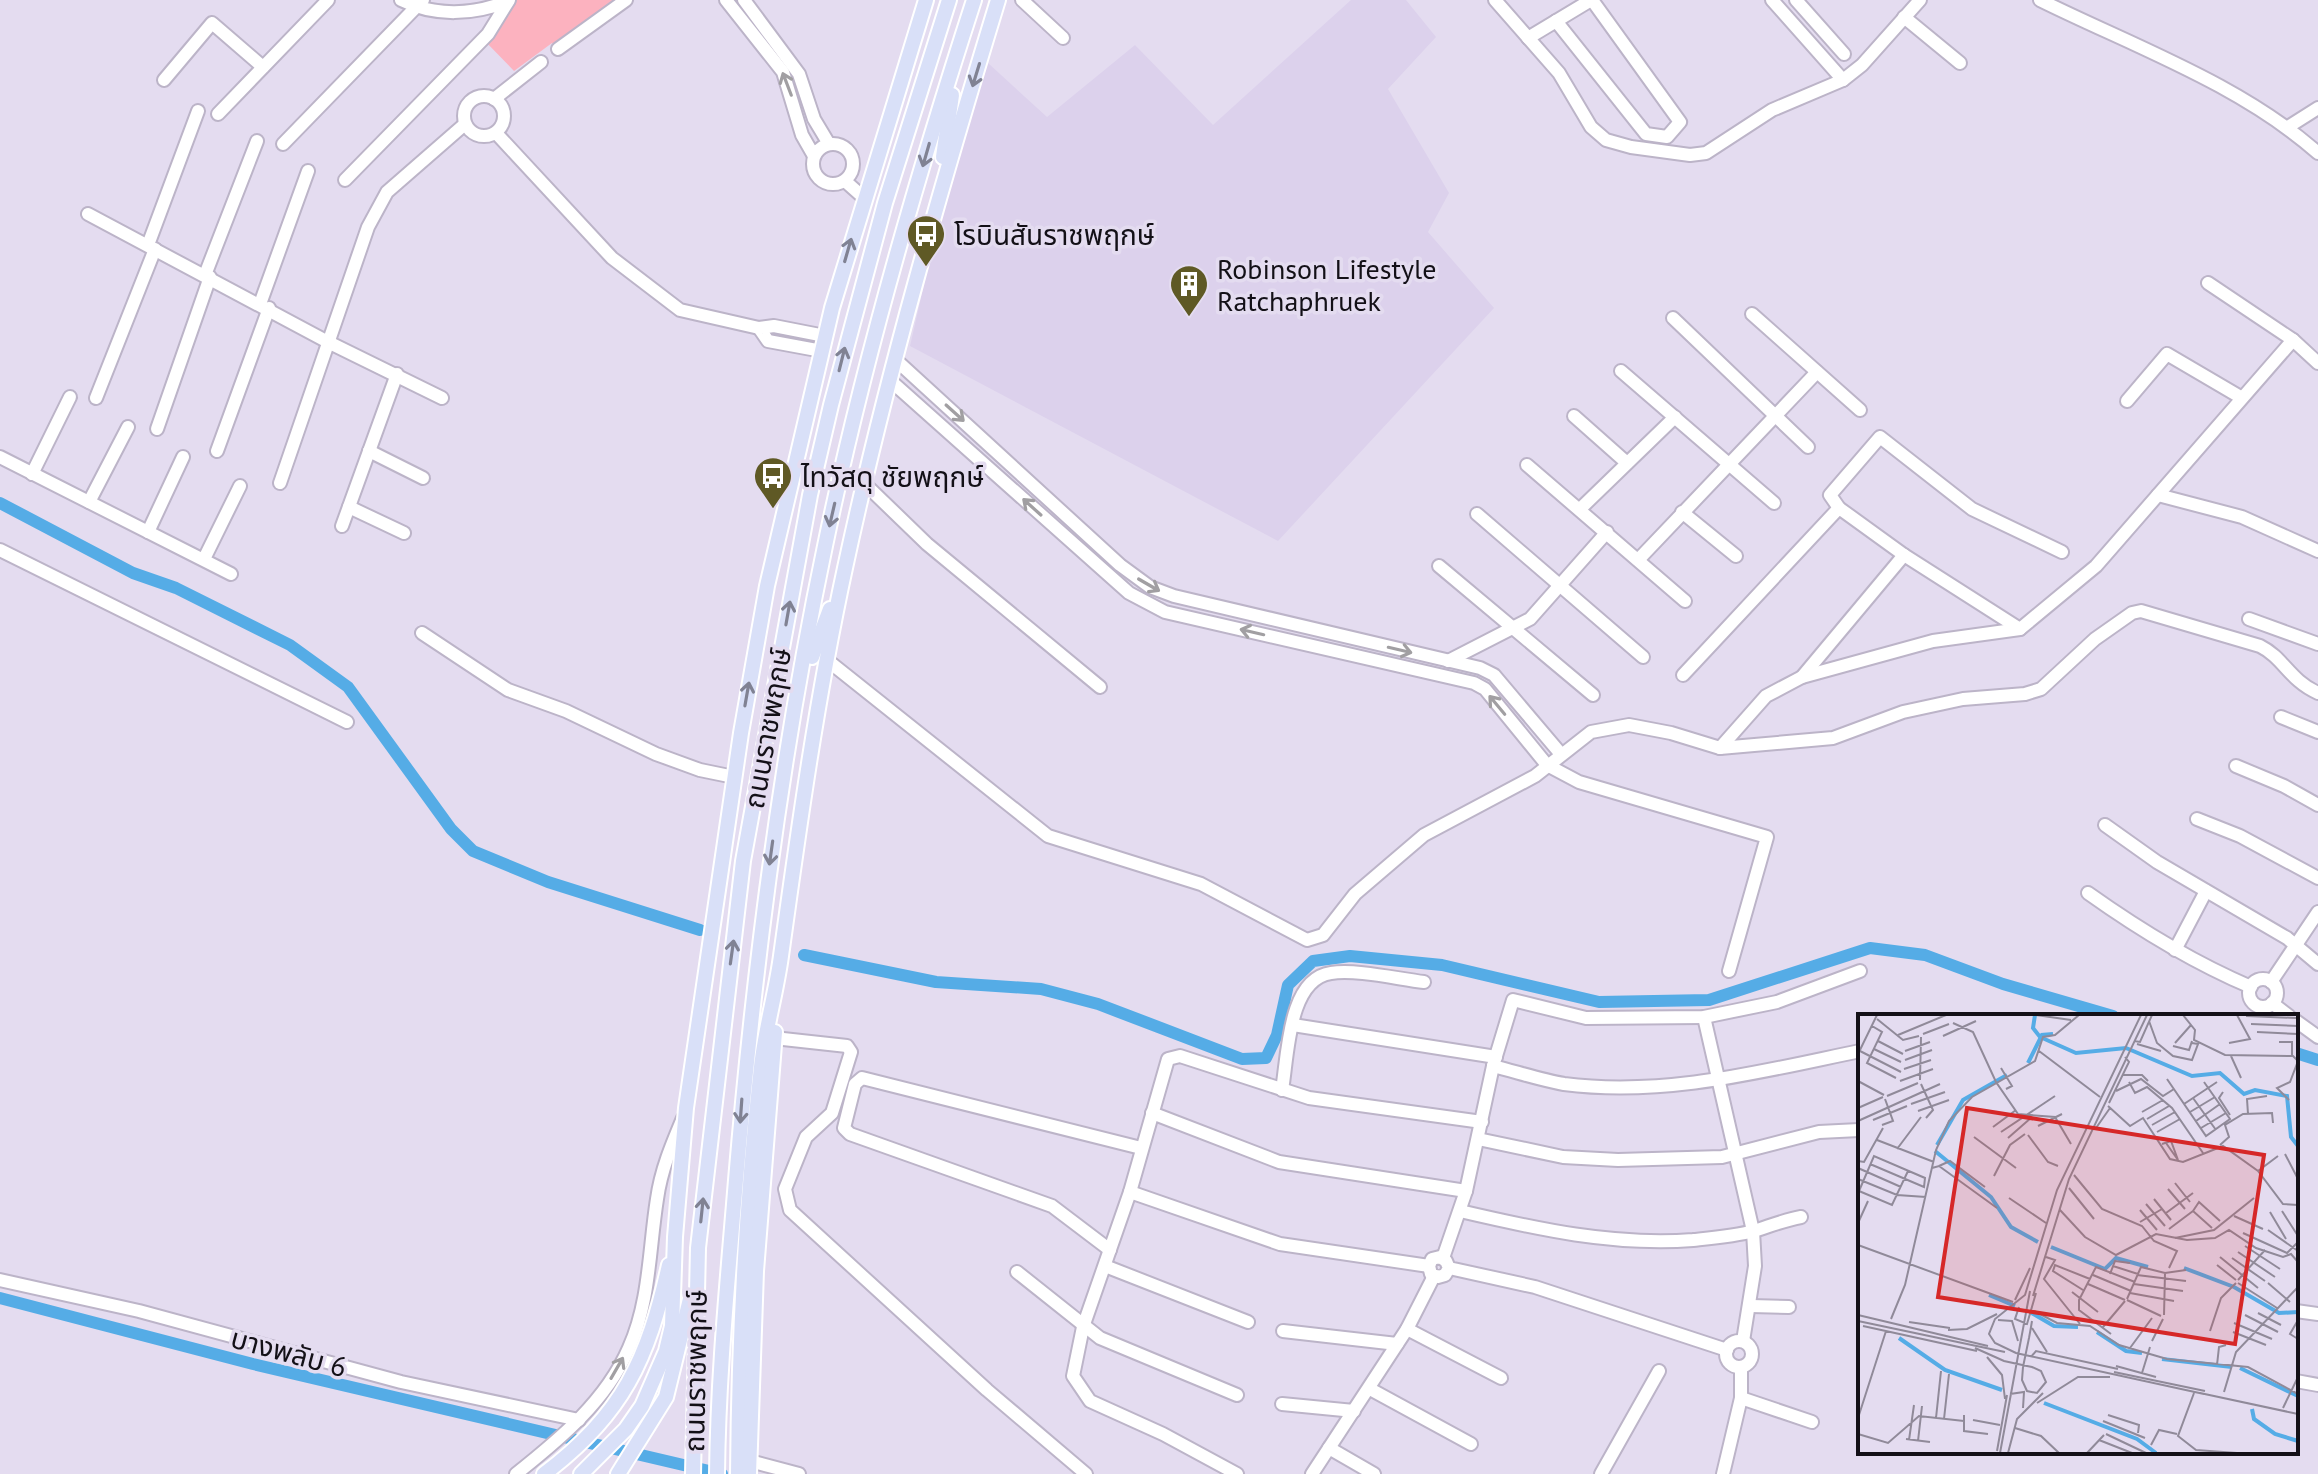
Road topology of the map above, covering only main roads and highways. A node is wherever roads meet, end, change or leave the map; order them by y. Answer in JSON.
{"nodes":[{"id":1,"x":926,"y":0,"type":"edge"},
{"id":2,"x":949,"y":0,"type":"edge"},
{"id":3,"x":974,"y":0,"type":"edge"},
{"id":4,"x":998,"y":0,"type":"edge"},
{"id":5,"x":959,"y":47,"type":"junction"},
{"id":6,"x":938,"y":192,"type":"junction"},
{"id":7,"x":845,"y":567,"type":"junction"},
{"id":8,"x":799,"y":693,"type":"junction"},
{"id":9,"x":730,"y":827,"type":"junction"},
{"id":10,"x":739,"y":909,"type":"junction"},
{"id":11,"x":780,"y":960,"type":"junction"},
{"id":12,"x":675,"y":1237,"type":"junction"},
{"id":13,"x":698,"y":1248,"type":"junction"},
{"id":14,"x":750,"y":1468,"type":"edge"},
{"id":15,"x":586,"y":1470,"type":"edge"},
{"id":16,"x":544,"y":1474,"type":"edge"},
{"id":17,"x":618,"y":1474,"type":"edge"},
{"id":18,"x":693,"y":1474,"type":"edge"},
{"id":19,"x":717,"y":1474,"type":"edge"},
{"id":20,"x":738,"y":1474,"type":"edge"}],
"edges":[{"from":9,"to":1,"type":"main road","name":"ถนนราชพฤกษ์","one_way":true},
{"from":10,"to":2,"type":"main road","name":"ถนนราชพฤกษ์","one_way":true},
{"from":3,"to":5,"type":"main road","name":"ถนนราชพฤกษ์"},
{"from":4,"to":6,"type":"main road","one_way":true},
{"from":5,"to":6,"type":"main road"},
{"from":5,"to":8,"type":"main road","name":"ถนนราชพฤกษ์","one_way":true},
{"from":6,"to":7,"type":"main road"},
{"from":7,"to":8,"type":"main road"},
{"from":7,"to":11,"type":"main road"},
{"from":8,"to":19,"type":"main road","name":"ถนนราชพฤกษ์","one_way":true},
{"from":9,"to":10,"type":"main road"},
{"from":9,"to":12,"type":"main road"},
{"from":13,"to":10,"type":"main road","name":"ถนนราชพฤกษ์","one_way":true},
{"from":11,"to":14,"type":"main road"},
{"from":11,"to":20,"type":"main road"},
{"from":12,"to":15,"type":"main road"},
{"from":12,"to":16,"type":"main road"},
{"from":13,"to":17,"type":"main road"},
{"from":13,"to":18,"type":"main road","name":"ถนนราชพฤกษ์"}]}
